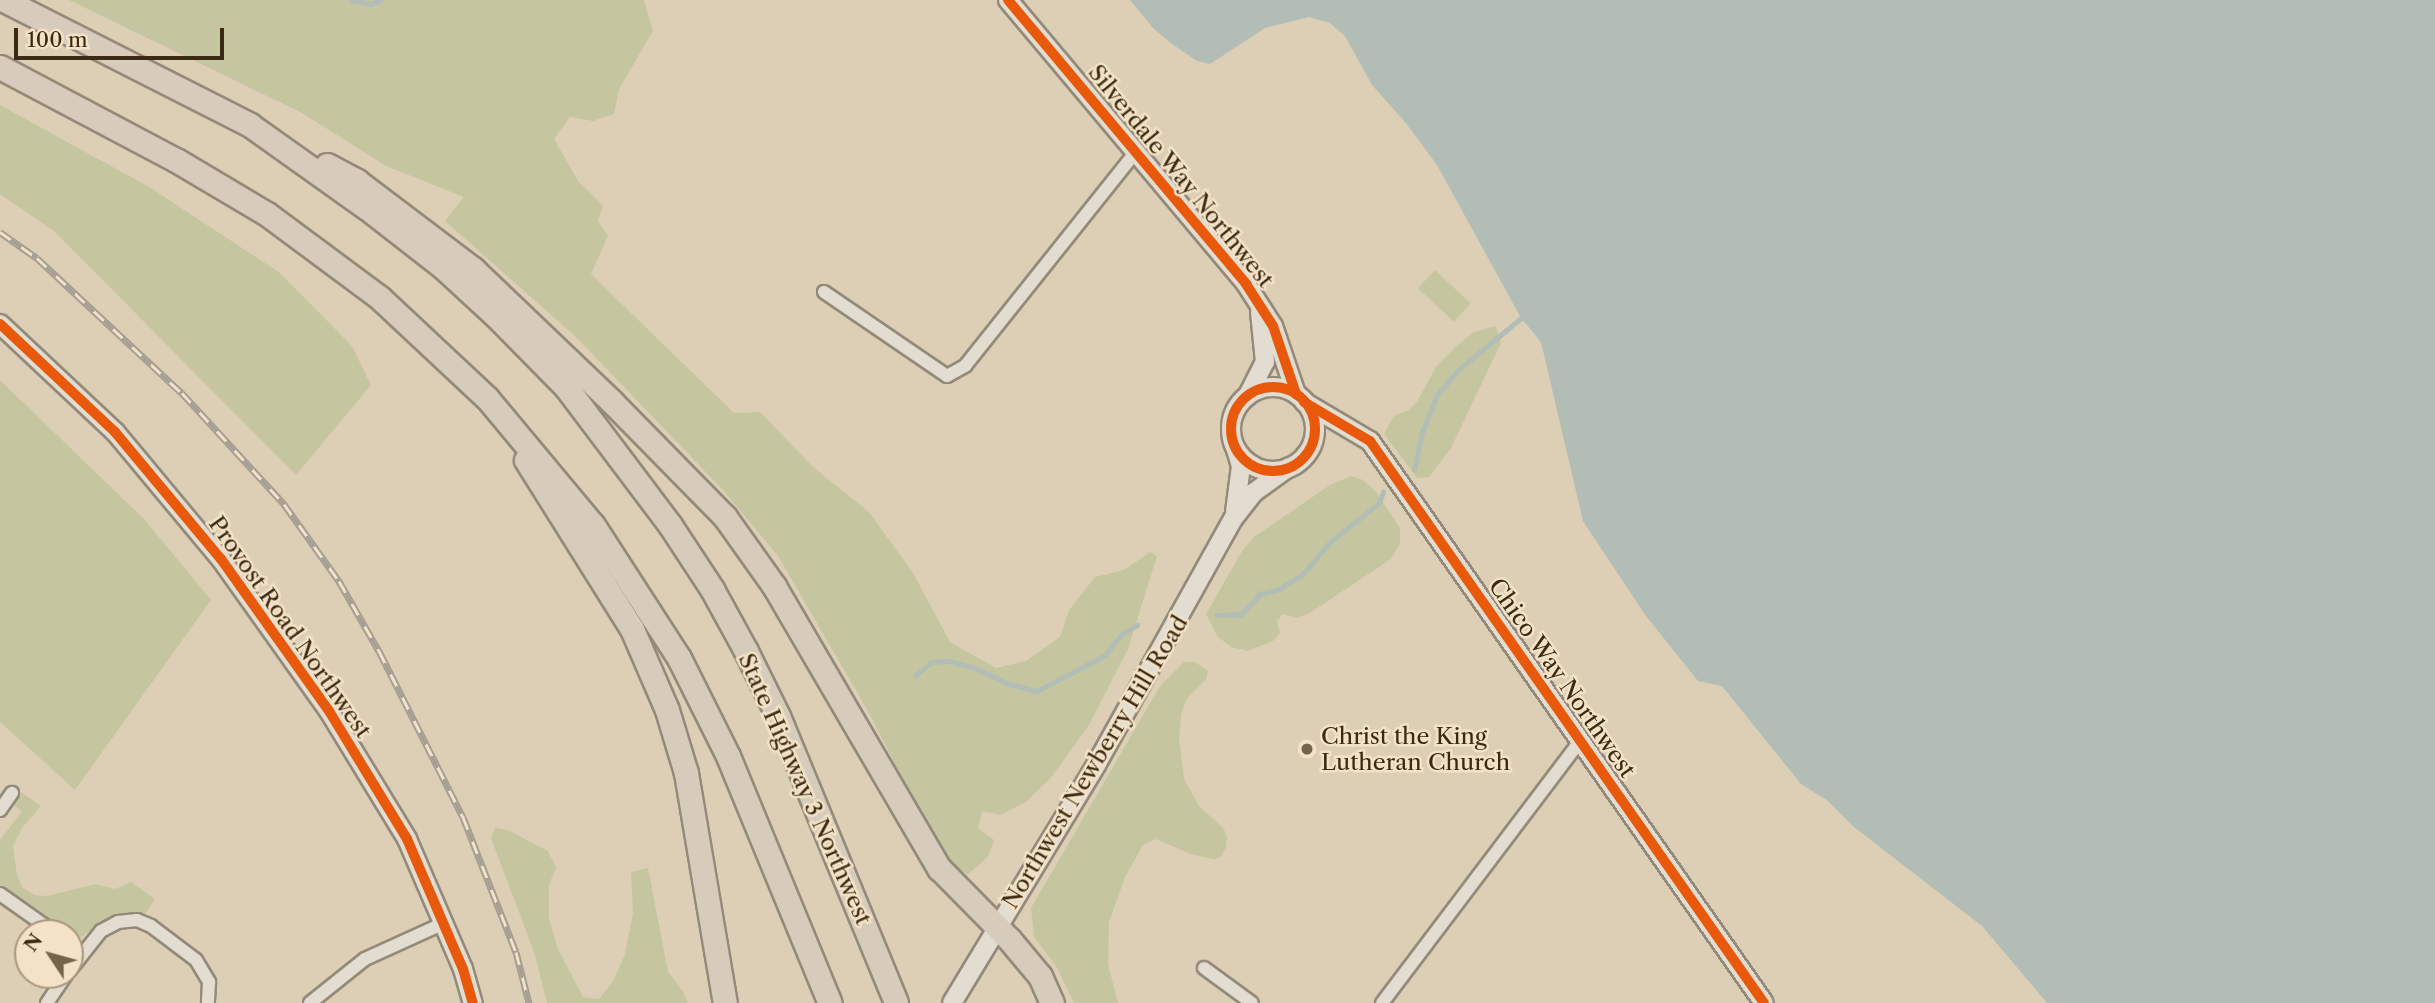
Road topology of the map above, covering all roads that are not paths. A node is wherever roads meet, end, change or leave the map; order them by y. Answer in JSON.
{"nodes":[{"id":1,"x":4,"y":0,"type":"edge"},
{"id":2,"x":1008,"y":0,"type":"edge"},
{"id":3,"x":0,"y":67,"type":"edge"},
{"id":4,"x":250,"y":125,"type":"junction"},
{"id":5,"x":1136,"y":152,"type":"junction"},
{"id":6,"x":824,"y":292,"type":"dead end"},
{"id":7,"x":1258,"y":302,"type":"junction"},
{"id":8,"x":0,"y":324,"type":"edge"},
{"id":9,"x":1246,"y":397,"type":"junction"},
{"id":10,"x":487,"y":398,"type":"junction"},
{"id":11,"x":1300,"y":398,"type":"junction"},
{"id":12,"x":1357,"y":431,"type":"junction"},
{"id":13,"x":1234,"y":445,"type":"junction"},
{"id":14,"x":1307,"y":453,"type":"junction"},
{"id":15,"x":1289,"y":467,"type":"junction"},
{"id":16,"x":1233,"y":519,"type":"junction"},
{"id":17,"x":1580,"y":741,"type":"junction"},
{"id":18,"x":12,"y":793,"type":"dead end"},
{"id":19,"x":0,"y":810,"type":"edge"},
{"id":20,"x":0,"y":894,"type":"edge"},
{"id":21,"x":35,"y":919,"type":"edge"},
{"id":22,"x":444,"y":923,"type":"junction"},
{"id":23,"x":998,"y":926,"type":"junction"},
{"id":24,"x":84,"y":951,"type":"edge"},
{"id":25,"x":1204,"y":968,"type":"dead end"},
{"id":26,"x":894,"y":996,"type":"edge"},
{"id":27,"x":1763,"y":1002,"type":"edge"},
{"id":28,"x":208,"y":1003,"type":"edge"},
{"id":29,"x":310,"y":1003,"type":"edge"},
{"id":30,"x":473,"y":1003,"type":"edge"},
{"id":31,"x":725,"y":1003,"type":"edge"},
{"id":32,"x":830,"y":1003,"type":"edge"},
{"id":33,"x":952,"y":1003,"type":"edge"},
{"id":34,"x":1052,"y":1003,"type":"edge"},
{"id":35,"x":1252,"y":1003,"type":"edge"},
{"id":36,"x":1382,"y":1003,"type":"edge"}],
"edges":[{"from":1,"to":4,"type":"highway","name":"State Highway 3 Northwest"},
{"from":2,"to":5,"type":"main road","name":"Silverdale Way Northwest"},
{"from":3,"to":10,"type":"highway"},
{"from":4,"to":23,"type":"highway"},
{"from":4,"to":26,"type":"highway","name":"State Highway 3 Northwest"},
{"from":5,"to":6,"type":"street"},
{"from":5,"to":7,"type":"main road","name":"Silverdale Way Northwest"},
{"from":7,"to":9,"type":"main road","name":"Silverdale Way Northwest"},
{"from":7,"to":11,"type":"main road","name":"Silverdale Way Northwest"},
{"from":8,"to":22,"type":"main road","name":"Provost Road Northwest"},
{"from":9,"to":11,"type":"main road"},
{"from":9,"to":13,"type":"main road"},
{"from":10,"to":31,"type":"highway"},
{"from":10,"to":32,"type":"highway"},
{"from":11,"to":12,"type":"main road","name":"Chico Way Northwest"},
{"from":11,"to":14,"type":"main road"},
{"from":12,"to":14,"type":"main road"},
{"from":12,"to":17,"type":"main road","name":"Chico Way Northwest"},
{"from":13,"to":15,"type":"main road"},
{"from":13,"to":16,"type":"main road","name":"Northwest Newberry Hill Road"},
{"from":14,"to":15,"type":"main road"},
{"from":15,"to":16,"type":"main road","name":"Northwest Newberry Hill Road"},
{"from":16,"to":23,"type":"main road","name":"Northwest Newberry Hill Road"},
{"from":17,"to":27,"type":"main road","name":"Chico Way Northwest"},
{"from":17,"to":36,"type":"street"},
{"from":18,"to":19,"type":"street"},
{"from":20,"to":21,"type":"street"},
{"from":22,"to":29,"type":"street"},
{"from":22,"to":30,"type":"main road","name":"Provost Road Northwest"},
{"from":23,"to":33,"type":"main road","name":"Northwest Newberry Hill Road"},
{"from":23,"to":34,"type":"highway"},
{"from":24,"to":28,"type":"street"},
{"from":25,"to":35,"type":"street"}]}
